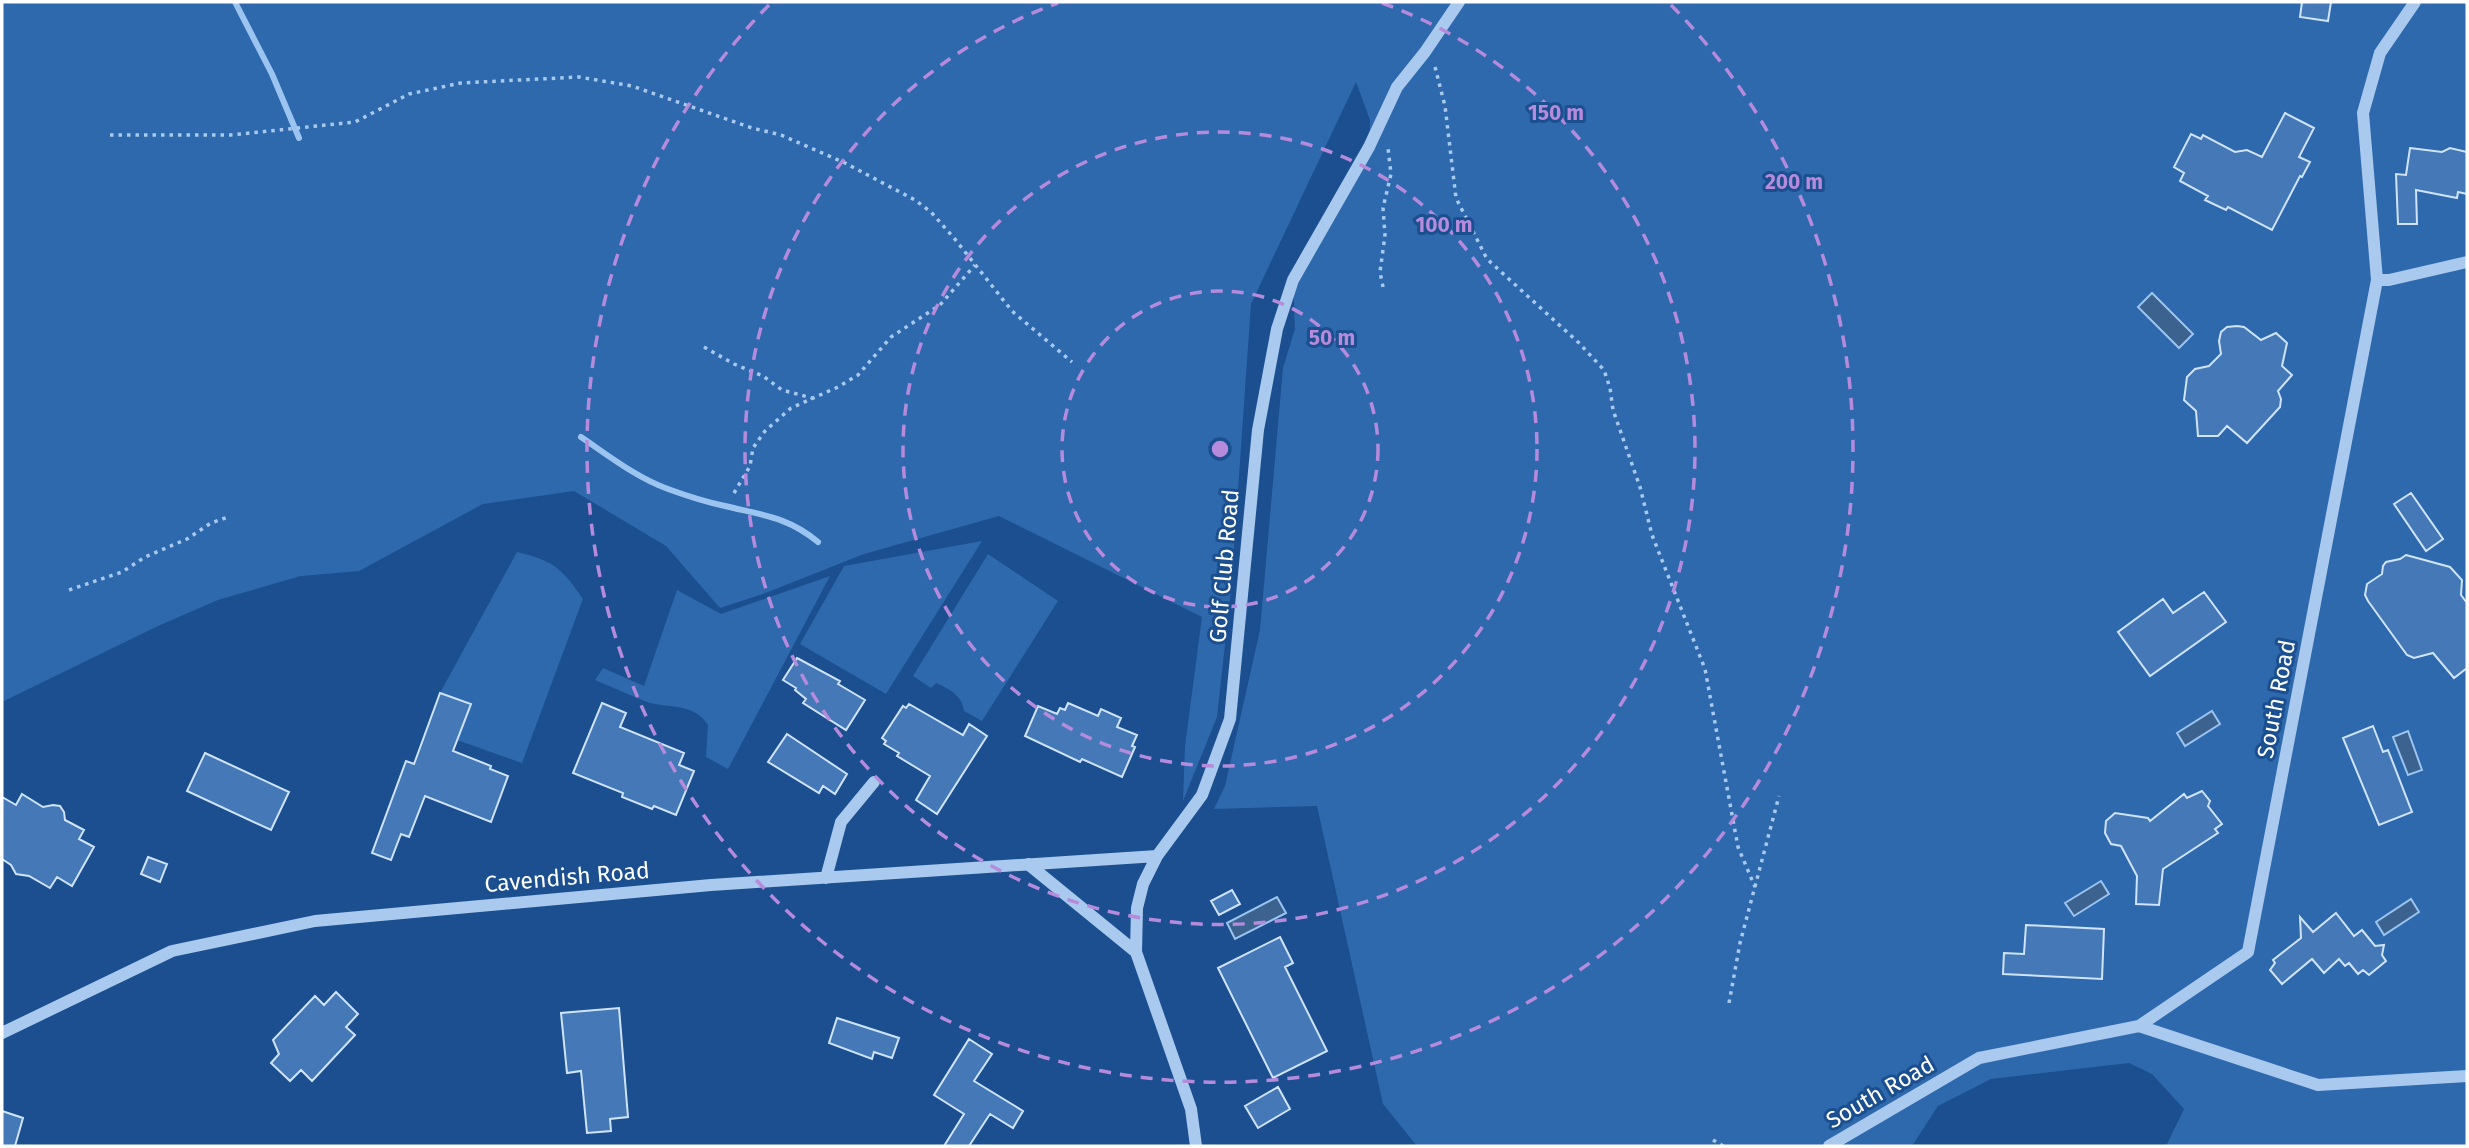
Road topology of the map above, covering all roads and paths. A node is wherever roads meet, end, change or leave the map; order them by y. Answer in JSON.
{"nodes":[{"id":1,"x":1460,"y":2,"type":"edge"},
{"id":2,"x":2415,"y":2,"type":"edge"},
{"id":3,"x":1435,"y":58,"type":"dead end"},
{"id":4,"x":110,"y":135,"type":"dead end"},
{"id":5,"x":1387,"y":142,"type":"dead end"},
{"id":6,"x":2467,"y":262,"type":"edge"},
{"id":7,"x":975,"y":265,"type":"junction"},
{"id":8,"x":2377,"y":281,"type":"junction"},
{"id":9,"x":1383,"y":288,"type":"dead end"},
{"id":10,"x":704,"y":347,"type":"dead end"},
{"id":11,"x":1072,"y":362,"type":"dead end"},
{"id":12,"x":814,"y":398,"type":"junction"},
{"id":13,"x":734,"y":493,"type":"dead end"},
{"id":14,"x":228,"y":517,"type":"dead end"},
{"id":15,"x":69,"y":590,"type":"dead end"},
{"id":16,"x":874,"y":782,"type":"dead end"},
{"id":17,"x":1779,"y":796,"type":"dead end"},
{"id":18,"x":1157,"y":856,"type":"junction"},
{"id":19,"x":1028,"y":864,"type":"junction"},
{"id":20,"x":826,"y":878,"type":"junction"},
{"id":21,"x":1755,"y":887,"type":"junction"},
{"id":22,"x":1136,"y":952,"type":"junction"},
{"id":23,"x":1729,"y":1003,"type":"dead end"},
{"id":24,"x":2139,"y":1026,"type":"junction"},
{"id":25,"x":2,"y":1033,"type":"edge"},
{"id":26,"x":2467,"y":1076,"type":"edge"},
{"id":27,"x":1713,"y":1140,"type":"dead end"},
{"id":28,"x":1196,"y":1146,"type":"edge"},
{"id":29,"x":1723,"y":1146,"type":"edge"},
{"id":30,"x":1829,"y":1146,"type":"edge"}],
"edges":[{"from":1,"to":18,"type":"street","name":"Golf Club Road"},
{"from":2,"to":8,"type":"street","name":"South Road"},
{"from":3,"to":21,"type":"path"},
{"from":4,"to":7,"type":"path"},
{"from":5,"to":9,"type":"path"},
{"from":6,"to":8,"type":"street"},
{"from":7,"to":11,"type":"path"},
{"from":7,"to":12,"type":"path"},
{"from":8,"to":24,"type":"street","name":"South Road"},
{"from":10,"to":12,"type":"path"},
{"from":12,"to":13,"type":"path"},
{"from":14,"to":15,"type":"path"},
{"from":16,"to":20,"type":"street"},
{"from":17,"to":21,"type":"path"},
{"from":18,"to":19,"type":"street","name":"Cavendish Road"},
{"from":18,"to":22,"type":"street","name":"Golf Club Road"},
{"from":19,"to":20,"type":"street","name":"Cavendish Road"},
{"from":19,"to":22,"type":"street"},
{"from":20,"to":25,"type":"street","name":"Cavendish Road"},
{"from":21,"to":23,"type":"path"},
{"from":22,"to":28,"type":"street"},
{"from":24,"to":26,"type":"street"},
{"from":24,"to":30,"type":"street","name":"South Road"},
{"from":27,"to":29,"type":"path"}]}
